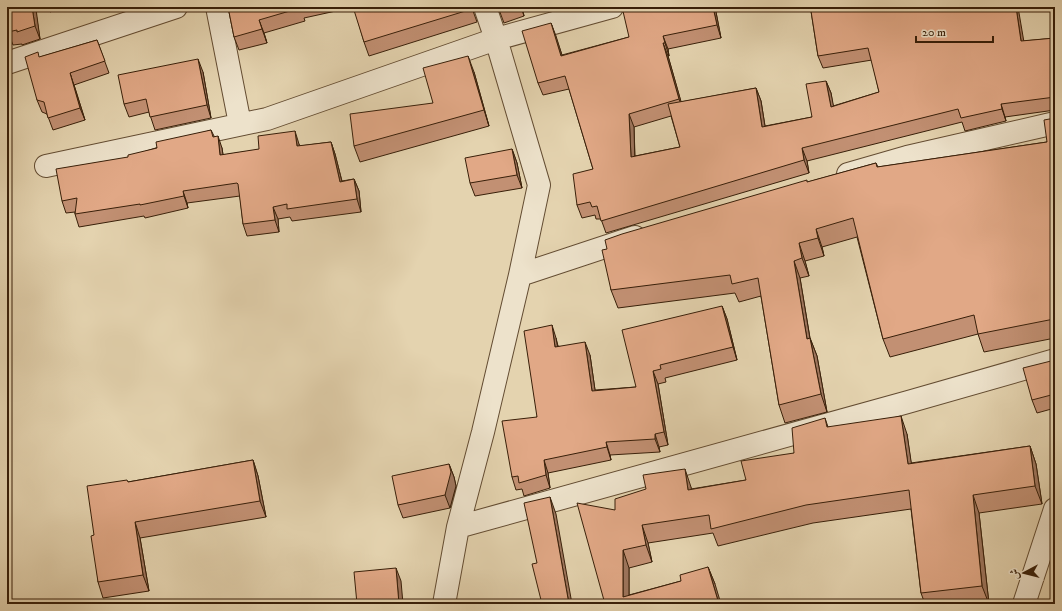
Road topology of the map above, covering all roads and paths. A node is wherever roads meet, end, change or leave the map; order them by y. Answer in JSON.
{"nodes":[{"id":1,"x":176,"y":7,"type":"edge"},
{"id":2,"x":217,"y":7,"type":"edge"},
{"id":3,"x":485,"y":7,"type":"edge"},
{"id":4,"x":612,"y":7,"type":"edge"},
{"id":5,"x":496,"y":39,"type":"junction"},
{"id":6,"x":7,"y":64,"type":"edge"},
{"id":7,"x":1055,"y":123,"type":"edge"},
{"id":8,"x":240,"y":124,"type":"junction"},
{"id":9,"x":46,"y":166,"type":"dead end"},
{"id":10,"x":831,"y":179,"type":"edge"},
{"id":11,"x":655,"y":231,"type":"edge"},
{"id":12,"x":520,"y":275,"type":"junction"},
{"id":13,"x":1055,"y":360,"type":"edge"},
{"id":14,"x":1055,"y":509,"type":"edge"},
{"id":15,"x":458,"y":527,"type":"junction"},
{"id":16,"x":444,"y":604,"type":"edge"},
{"id":17,"x":1024,"y":604,"type":"edge"}],
"edges":[{"from":1,"to":6,"type":"street"},
{"from":2,"to":8,"type":"street"},
{"from":3,"to":5,"type":"street"},
{"from":4,"to":5,"type":"street"},
{"from":5,"to":8,"type":"street"},
{"from":5,"to":12,"type":"street"},
{"from":7,"to":10,"type":"street"},
{"from":8,"to":9,"type":"street"},
{"from":11,"to":12,"type":"street"},
{"from":12,"to":15,"type":"street"},
{"from":13,"to":15,"type":"street"},
{"from":14,"to":17,"type":"street"},
{"from":15,"to":16,"type":"street"}]}
